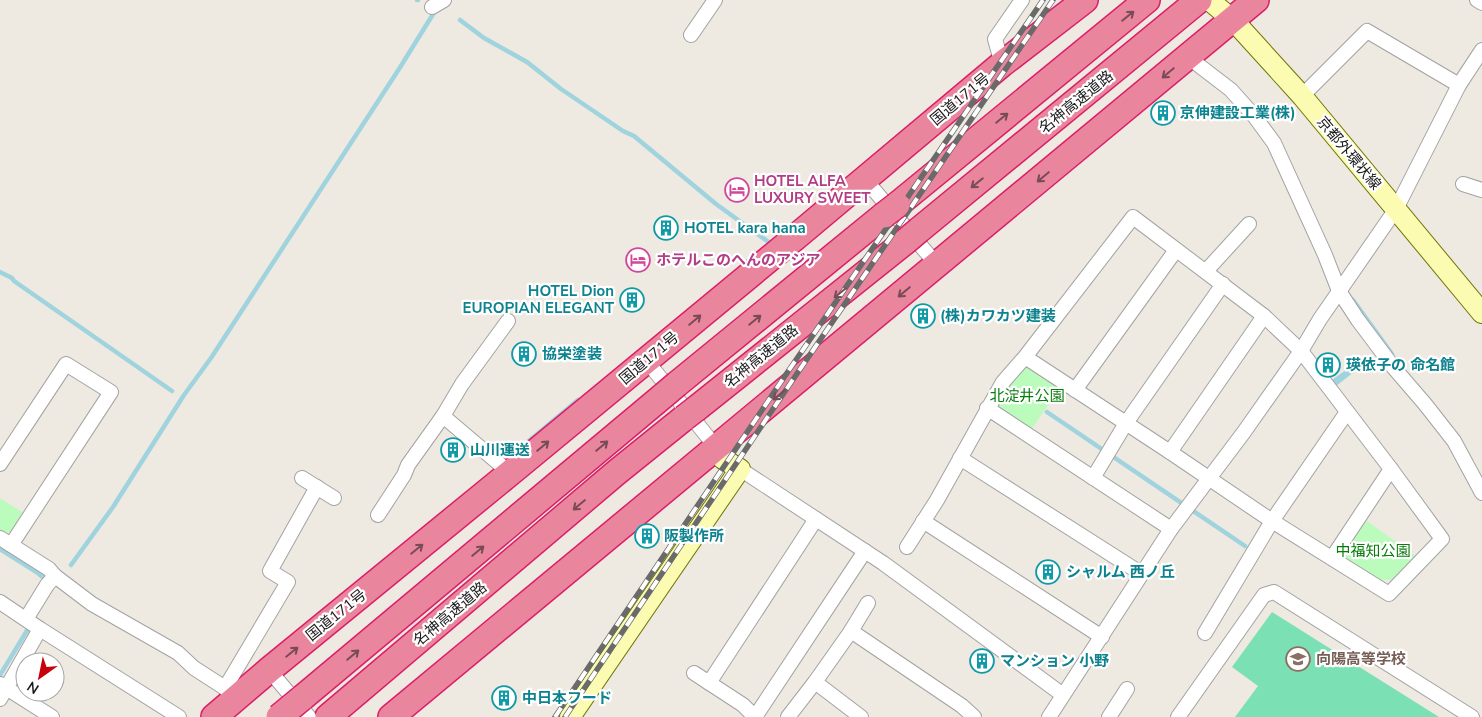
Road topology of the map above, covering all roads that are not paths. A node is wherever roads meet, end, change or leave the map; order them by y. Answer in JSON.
{"nodes":[{"id":1,"x":714,"y":0,"type":"edge"},
{"id":2,"x":1022,"y":0,"type":"edge"},
{"id":3,"x":1085,"y":0,"type":"edge"},
{"id":4,"x":1147,"y":0,"type":"edge"},
{"id":5,"x":1199,"y":0,"type":"edge"},
{"id":6,"x":1209,"y":0,"type":"edge"},
{"id":7,"x":1256,"y":0,"type":"edge"},
{"id":8,"x":1477,"y":0,"type":"edge"},
{"id":9,"x":1482,"y":3,"type":"edge"},
{"id":10,"x":1232,"y":20,"type":"junction"},
{"id":11,"x":691,"y":36,"type":"dead end"},
{"id":12,"x":1482,"y":50,"type":"edge"},
{"id":13,"x":1188,"y":57,"type":"junction"},
{"id":14,"x":1002,"y":64,"type":"junction"},
{"id":15,"x":1459,"y":85,"type":"junction"},
{"id":16,"x":1302,"y":96,"type":"junction"},
{"id":17,"x":864,"y":178,"type":"junction"},
{"id":18,"x":1463,"y":184,"type":"dead end"},
{"id":19,"x":1482,"y":190,"type":"edge"},
{"id":20,"x":1396,"y":209,"type":"junction"},
{"id":21,"x":1250,"y":224,"type":"dead end"},
{"id":22,"x":1176,"y":250,"type":"junction"},
{"id":23,"x":937,"y":265,"type":"junction"},
{"id":24,"x":1206,"y":271,"type":"junction"},
{"id":25,"x":1223,"y":284,"type":"junction"},
{"id":26,"x":1339,"y":291,"type":"junction"},
{"id":27,"x":1482,"y":313,"type":"edge"},
{"id":28,"x":1264,"y":316,"type":"junction"},
{"id":29,"x":508,"y":321,"type":"dead end"},
{"id":30,"x":1301,"y":351,"type":"junction"},
{"id":31,"x":1025,"y":357,"type":"junction"},
{"id":32,"x":646,"y":360,"type":"junction"},
{"id":33,"x":1076,"y":390,"type":"junction"},
{"id":34,"x":987,"y":408,"type":"junction"},
{"id":35,"x":1347,"y":412,"type":"junction"},
{"id":36,"x":443,"y":416,"type":"junction"},
{"id":37,"x":1126,"y":423,"type":"junction"},
{"id":38,"x":715,"y":449,"type":"junction"},
{"id":39,"x":1170,"y":452,"type":"junction"},
{"id":40,"x":960,"y":458,"type":"junction"},
{"id":41,"x":0,"y":464,"type":"edge"},
{"id":42,"x":740,"y":469,"type":"junction"},
{"id":43,"x":1391,"y":469,"type":"junction"},
{"id":44,"x":510,"y":473,"type":"junction"},
{"id":45,"x":302,"y":478,"type":"dead end"},
{"id":46,"x":1093,"y":478,"type":"junction"},
{"id":47,"x":1209,"y":478,"type":"junction"},
{"id":48,"x":317,"y":487,"type":"junction"},
{"id":49,"x":1482,"y":493,"type":"edge"},
{"id":50,"x":334,"y":498,"type":"dead end"},
{"id":51,"x":378,"y":515,"type":"dead end"},
{"id":52,"x":816,"y":519,"type":"junction"},
{"id":53,"x":923,"y":521,"type":"junction"},
{"id":54,"x":1272,"y":521,"type":"junction"},
{"id":55,"x":1171,"y":529,"type":"junction"},
{"id":56,"x":6,"y":541,"type":"edge"},
{"id":57,"x":907,"y":547,"type":"dead end"},
{"id":58,"x":865,"y":551,"type":"junction"},
{"id":59,"x":1332,"y":558,"type":"junction"},
{"id":60,"x":1142,"y":574,"type":"junction"},
{"id":61,"x":51,"y":581,"type":"junction"},
{"id":62,"x":0,"y":602,"type":"edge"},
{"id":63,"x":868,"y":603,"type":"dead end"},
{"id":64,"x":33,"y":624,"type":"junction"},
{"id":65,"x":852,"y":631,"type":"junction"},
{"id":66,"x":1205,"y":632,"type":"dead end"},
{"id":67,"x":1102,"y":637,"type":"junction"},
{"id":68,"x":270,"y":670,"type":"junction"},
{"id":69,"x":694,"y":673,"type":"dead end"},
{"id":70,"x":815,"y":682,"type":"junction"},
{"id":71,"x":709,"y":683,"type":"junction"},
{"id":72,"x":2,"y":689,"type":"edge"},
{"id":73,"x":1127,"y":689,"type":"dead end"},
{"id":74,"x":230,"y":694,"type":"junction"},
{"id":75,"x":1063,"y":695,"type":"junction"},
{"id":76,"x":306,"y":707,"type":"edge"},
{"id":77,"x":1052,"y":716,"type":"edge"},
{"id":78,"x":52,"y":717,"type":"edge"},
{"id":79,"x":179,"y":717,"type":"edge"},
{"id":80,"x":214,"y":717,"type":"edge"},
{"id":81,"x":279,"y":717,"type":"edge"},
{"id":82,"x":328,"y":717,"type":"edge"},
{"id":83,"x":391,"y":717,"type":"edge"},
{"id":84,"x":570,"y":717,"type":"edge"},
{"id":85,"x":788,"y":717,"type":"edge"},
{"id":86,"x":861,"y":717,"type":"edge"},
{"id":87,"x":974,"y":717,"type":"edge"},
{"id":88,"x":1109,"y":717,"type":"edge"},
{"id":89,"x":1178,"y":717,"type":"edge"},
{"id":90,"x":1472,"y":717,"type":"edge"}],
"edges":[{"from":1,"to":11,"type":"street"},
{"from":2,"to":14,"type":"street"},
{"from":3,"to":14,"type":"highway","name":"国道171号"},
{"from":76,"to":4,"type":"highway","name":"名神高速道路","one_way":true},
{"from":5,"to":82,"type":"highway","name":"名神高速道路","one_way":true},
{"from":6,"to":10,"type":"main road","name":"京都外環状線"},
{"from":7,"to":10,"type":"highway"},
{"from":8,"to":9,"type":"street"},
{"from":10,"to":13,"type":"highway"},
{"from":10,"to":16,"type":"main road","name":"京都外環状線"},
{"from":12,"to":15,"type":"street"},
{"from":13,"to":23,"type":"highway","one_way":true},
{"from":13,"to":26,"type":"street"},
{"from":14,"to":17,"type":"highway","name":"国道171号"},
{"from":15,"to":16,"type":"street"},
{"from":15,"to":20,"type":"street"},
{"from":16,"to":20,"type":"main road","name":"京都外環状線"},
{"from":17,"to":23,"type":"street"},
{"from":32,"to":17,"type":"highway","name":"国道171号","one_way":true},
{"from":18,"to":19,"type":"street"},
{"from":20,"to":26,"type":"street"},
{"from":20,"to":27,"type":"main road","name":"京都外環状線"},
{"from":21,"to":24,"type":"street"},
{"from":22,"to":24,"type":"street"},
{"from":22,"to":31,"type":"street"},
{"from":22,"to":33,"type":"street"},
{"from":23,"to":38,"type":"highway","one_way":true},
{"from":24,"to":25,"type":"street"},
{"from":25,"to":28,"type":"street"},
{"from":25,"to":37,"type":"street"},
{"from":26,"to":30,"type":"street"},
{"from":26,"to":49,"type":"street"},
{"from":28,"to":30,"type":"street"},
{"from":28,"to":39,"type":"street"},
{"from":29,"to":36,"type":"street"},
{"from":30,"to":35,"type":"street"},
{"from":30,"to":47,"type":"street"},
{"from":31,"to":33,"type":"street"},
{"from":31,"to":34,"type":"street"},
{"from":32,"to":38,"type":"street"},
{"from":44,"to":32,"type":"highway","name":"国道171号","one_way":true},
{"from":33,"to":37,"type":"street"},
{"from":34,"to":40,"type":"street"},
{"from":34,"to":46,"type":"street"},
{"from":35,"to":43,"type":"street"},
{"from":35,"to":54,"type":"street"},
{"from":36,"to":44,"type":"street"},
{"from":36,"to":51,"type":"street"},
{"from":37,"to":39,"type":"street"},
{"from":37,"to":46,"type":"street"},
{"from":38,"to":42,"type":"main road"},
{"from":38,"to":83,"type":"highway"},
{"from":39,"to":47,"type":"street"},
{"from":40,"to":53,"type":"street"},
{"from":40,"to":60,"type":"street"},
{"from":41,"to":56,"type":"street"},
{"from":42,"to":52,"type":"street"},
{"from":42,"to":84,"type":"main road"},
{"from":43,"to":59,"type":"street"},
{"from":43,"to":59,"type":"street"},
{"from":68,"to":44,"type":"highway","name":"国道171号","one_way":true},
{"from":45,"to":48,"type":"street"},
{"from":46,"to":55,"type":"street"},
{"from":47,"to":54,"type":"street"},
{"from":47,"to":55,"type":"street"},
{"from":48,"to":50,"type":"street"},
{"from":48,"to":74,"type":"street"},
{"from":52,"to":58,"type":"street"},
{"from":52,"to":71,"type":"street"},
{"from":53,"to":57,"type":"street"},
{"from":53,"to":67,"type":"street"},
{"from":54,"to":59,"type":"street"},
{"from":54,"to":66,"type":"street"},
{"from":55,"to":60,"type":"street"},
{"from":56,"to":61,"type":"street"},
{"from":58,"to":71,"type":"street"},
{"from":58,"to":75,"type":"street"},
{"from":60,"to":67,"type":"street"},
{"from":61,"to":64,"type":"street"},
{"from":61,"to":74,"type":"street"},
{"from":62,"to":64,"type":"street"},
{"from":63,"to":65,"type":"street"},
{"from":64,"to":72,"type":"street"},
{"from":64,"to":79,"type":"street"},
{"from":65,"to":70,"type":"street"},
{"from":65,"to":87,"type":"street"},
{"from":67,"to":75,"type":"street"},
{"from":68,"to":74,"type":"highway","name":"国道171号"},
{"from":68,"to":76,"type":"street"},
{"from":69,"to":71,"type":"street"},
{"from":70,"to":85,"type":"street"},
{"from":70,"to":86,"type":"street"},
{"from":72,"to":78,"type":"street"},
{"from":73,"to":88,"type":"street"},
{"from":74,"to":80,"type":"highway","name":"国道171号"},
{"from":75,"to":77,"type":"street"},
{"from":76,"to":81,"type":"highway","name":"名神高速道路","bridge":true},
{"from":89,"to":90,"type":"street"}]}
